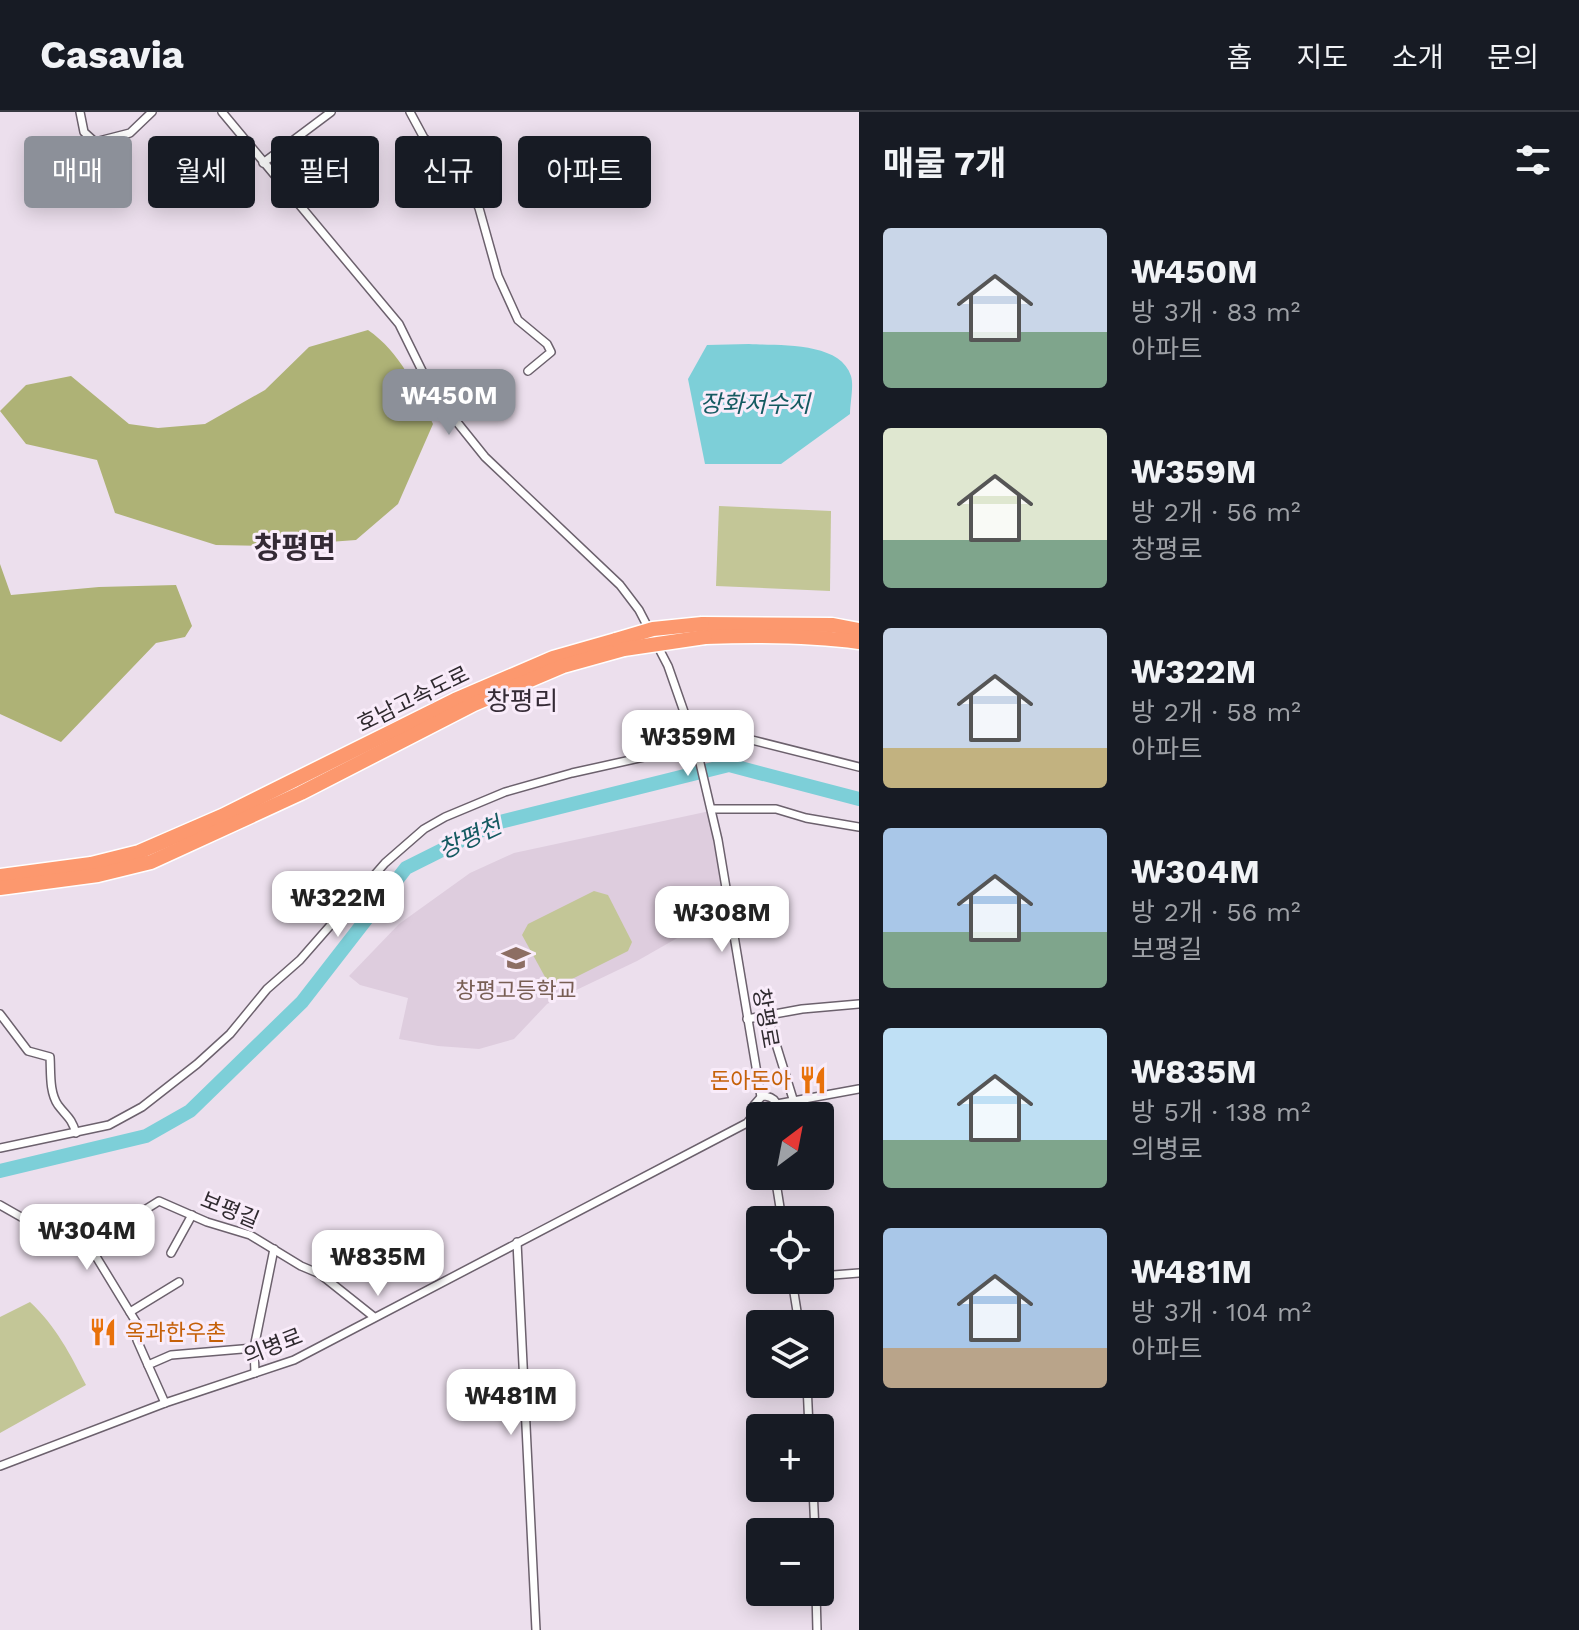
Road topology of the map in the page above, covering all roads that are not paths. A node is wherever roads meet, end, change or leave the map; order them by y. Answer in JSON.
{"nodes":[{"id":1,"x":80,"y":112,"type":"edge"},
{"id":2,"x":152,"y":112,"type":"edge"},
{"id":3,"x":222,"y":112,"type":"edge"},
{"id":4,"x":331,"y":112,"type":"edge"},
{"id":5,"x":410,"y":112,"type":"edge"},
{"id":6,"x":88,"y":136,"type":"edge"},
{"id":7,"x":121,"y":136,"type":"edge"},
{"id":8,"x":263,"y":163,"type":"junction"},
{"id":9,"x":528,"y":371,"type":"dead end"},
{"id":10,"x":703,"y":630,"type":"junction"},
{"id":11,"x":859,"y":630,"type":"edge"},
{"id":12,"x":859,"y":642,"type":"edge"},
{"id":13,"x":620,"y":644,"type":"junction"},
{"id":14,"x":696,"y":746,"type":"junction"},
{"id":15,"x":859,"y":767,"type":"edge"},
{"id":16,"x":711,"y":807,"type":"junction"},
{"id":17,"x":859,"y":827,"type":"edge"},
{"id":18,"x":0,"y":876,"type":"edge"},
{"id":19,"x":0,"y":888,"type":"edge"},
{"id":20,"x":859,"y":1004,"type":"edge"},
{"id":21,"x":0,"y":1014,"type":"edge"},
{"id":22,"x":767,"y":1015,"type":"junction"},
{"id":23,"x":747,"y":1019,"type":"junction"},
{"id":24,"x":859,"y":1089,"type":"edge"},
{"id":25,"x":761,"y":1097,"type":"junction"},
{"id":26,"x":793,"y":1099,"type":"junction"},
{"id":27,"x":757,"y":1102,"type":"edge"},
{"id":28,"x":775,"y":1102,"type":"edge"},
{"id":29,"x":783,"y":1102,"type":"edge"},
{"id":30,"x":746,"y":1124,"type":"edge"},
{"id":31,"x":76,"y":1133,"type":"junction"},
{"id":32,"x":0,"y":1148,"type":"edge"},
{"id":33,"x":0,"y":1205,"type":"edge"},
{"id":34,"x":192,"y":1215,"type":"junction"},
{"id":35,"x":517,"y":1242,"type":"junction"},
{"id":36,"x":89,"y":1245,"type":"junction"},
{"id":37,"x":274,"y":1249,"type":"junction"},
{"id":38,"x":171,"y":1253,"type":"dead end"},
{"id":39,"x":859,"y":1273,"type":"edge"},
{"id":40,"x":834,"y":1275,"type":"edge"},
{"id":41,"x":179,"y":1282,"type":"dead end"},
{"id":42,"x":130,"y":1312,"type":"junction"},
{"id":43,"x":374,"y":1317,"type":"junction"},
{"id":44,"x":254,"y":1348,"type":"junction"},
{"id":45,"x":148,"y":1365,"type":"junction"},
{"id":46,"x":255,"y":1373,"type":"junction"},
{"id":47,"x":165,"y":1403,"type":"junction"},
{"id":48,"x":0,"y":1466,"type":"edge"},
{"id":49,"x":816,"y":1606,"type":"edge"},
{"id":50,"x":536,"y":1630,"type":"edge"},
{"id":51,"x":817,"y":1630,"type":"edge"}],
"edges":[{"from":1,"to":6,"type":"street"},
{"from":2,"to":7,"type":"street"},
{"from":3,"to":8,"type":"street","name":"창평로"},
{"from":4,"to":8,"type":"street"},
{"from":5,"to":9,"type":"street"},
{"from":8,"to":14,"type":"street","name":"창평로"},
{"from":10,"to":11,"type":"highway","name":"호남고속도로"},
{"from":10,"to":12,"type":"highway","name":"호남고속도로"},
{"from":10,"to":13,"type":"highway","name":"호남고속도로","bridge":true},
{"from":13,"to":18,"type":"highway","name":"호남고속도로"},
{"from":13,"to":19,"type":"highway","name":"호남고속도로"},
{"from":14,"to":15,"type":"street"},
{"from":14,"to":16,"type":"street","name":"창평로"},
{"from":14,"to":31,"type":"street"},
{"from":16,"to":17,"type":"street"},
{"from":16,"to":23,"type":"street","name":"창평로"},
{"from":20,"to":22,"type":"street"},
{"from":21,"to":31,"type":"street"},
{"from":22,"to":23,"type":"street"},
{"from":22,"to":26,"type":"street"},
{"from":23,"to":25,"type":"street","name":"창평로"},
{"from":24,"to":26,"type":"street"},
{"from":25,"to":27,"type":"street"},
{"from":25,"to":28,"type":"street"},
{"from":26,"to":29,"type":"street"},
{"from":30,"to":35,"type":"street","name":"의병로"},
{"from":31,"to":32,"type":"street"},
{"from":33,"to":36,"type":"street"},
{"from":34,"to":36,"type":"street","name":"보평길"},
{"from":34,"to":37,"type":"street","name":"보평길"},
{"from":34,"to":38,"type":"street"},
{"from":35,"to":43,"type":"street","name":"의병로"},
{"from":35,"to":50,"type":"street"},
{"from":36,"to":42,"type":"street"},
{"from":37,"to":43,"type":"street","name":"보평길"},
{"from":37,"to":44,"type":"street","name":"보평길"},
{"from":39,"to":40,"type":"street"},
{"from":41,"to":42,"type":"street"},
{"from":42,"to":45,"type":"street"},
{"from":43,"to":46,"type":"street","name":"의병로"},
{"from":44,"to":45,"type":"street"},
{"from":44,"to":46,"type":"street","name":"보평길"},
{"from":45,"to":47,"type":"street"},
{"from":46,"to":47,"type":"street","name":"의병로"},
{"from":47,"to":48,"type":"street","name":"의병로"},
{"from":49,"to":51,"type":"street"}]}
